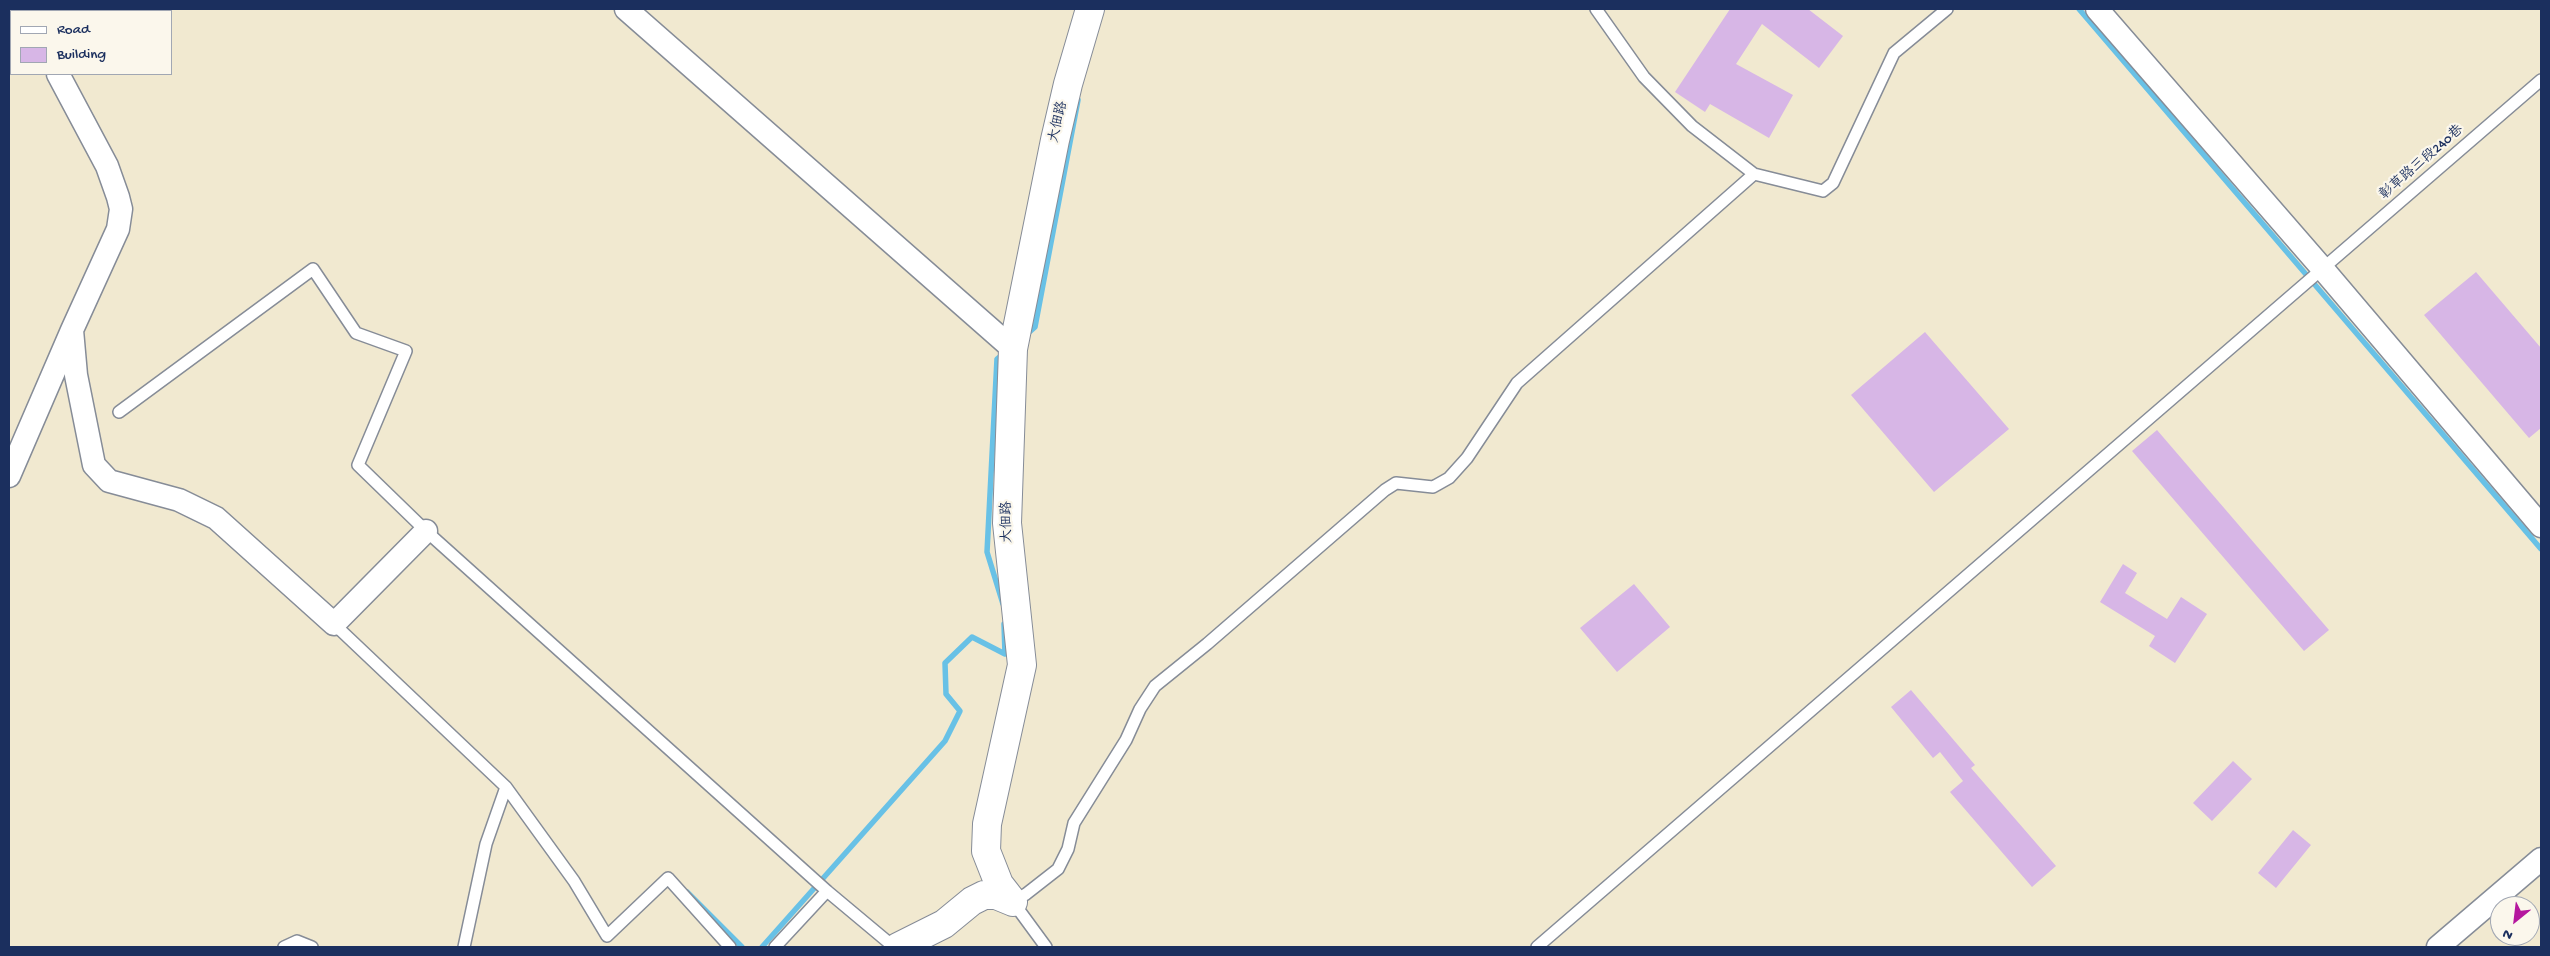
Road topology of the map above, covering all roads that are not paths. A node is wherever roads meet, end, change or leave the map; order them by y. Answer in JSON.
{"nodes":[{"id":1,"x":626,"y":9,"type":"edge"},
{"id":2,"x":1090,"y":9,"type":"edge"},
{"id":3,"x":1596,"y":9,"type":"edge"},
{"id":4,"x":1947,"y":9,"type":"edge"},
{"id":5,"x":2096,"y":9,"type":"edge"},
{"id":6,"x":59,"y":75,"type":"edge"},
{"id":7,"x":2541,"y":80,"type":"edge"},
{"id":8,"x":1754,"y":174,"type":"junction"},
{"id":9,"x":2322,"y":268,"type":"junction"},
{"id":10,"x":72,"y":330,"type":"junction"},
{"id":11,"x":1013,"y":349,"type":"junction"},
{"id":12,"x":119,"y":412,"type":"dead end"},
{"id":13,"x":9,"y":476,"type":"edge"},
{"id":14,"x":2541,"y":526,"type":"edge"},
{"id":15,"x":426,"y":531,"type":"junction"},
{"id":16,"x":334,"y":624,"type":"junction"},
{"id":17,"x":506,"y":787,"type":"junction"},
{"id":18,"x":2541,"y":859,"type":"edge"},
{"id":19,"x":827,"y":891,"type":"junction"},
{"id":20,"x":1012,"y":902,"type":"junction"},
{"id":21,"x":284,"y":947,"type":"edge"},
{"id":22,"x":312,"y":947,"type":"edge"},
{"id":23,"x":464,"y":947,"type":"edge"},
{"id":24,"x":730,"y":947,"type":"edge"},
{"id":25,"x":775,"y":947,"type":"edge"},
{"id":26,"x":894,"y":947,"type":"edge"},
{"id":27,"x":898,"y":947,"type":"edge"},
{"id":28,"x":1046,"y":947,"type":"edge"},
{"id":29,"x":1537,"y":947,"type":"edge"},
{"id":30,"x":2438,"y":947,"type":"edge"}],
"edges":[{"from":1,"to":11,"type":"street"},
{"from":2,"to":11,"type":"street","name":"大佃路"},
{"from":3,"to":8,"type":"lane"},
{"from":4,"to":8,"type":"lane"},
{"from":5,"to":9,"type":"street"},
{"from":6,"to":10,"type":"street"},
{"from":7,"to":9,"type":"lane","name":"彰草路三段240巷"},
{"from":8,"to":20,"type":"lane"},
{"from":9,"to":14,"type":"street"},
{"from":9,"to":29,"type":"lane","name":"彰草路三段240巷"},
{"from":10,"to":13,"type":"street"},
{"from":10,"to":16,"type":"street"},
{"from":11,"to":20,"type":"street","name":"大佃路"},
{"from":12,"to":15,"type":"lane"},
{"from":15,"to":16,"type":"street"},
{"from":15,"to":19,"type":"lane"},
{"from":16,"to":17,"type":"lane"},
{"from":17,"to":23,"type":"lane"},
{"from":17,"to":24,"type":"lane"},
{"from":18,"to":30,"type":"street"},
{"from":19,"to":25,"type":"lane"},
{"from":19,"to":26,"type":"lane"},
{"from":20,"to":27,"type":"street"},
{"from":20,"to":28,"type":"lane"},
{"from":21,"to":22,"type":"lane"}]}
